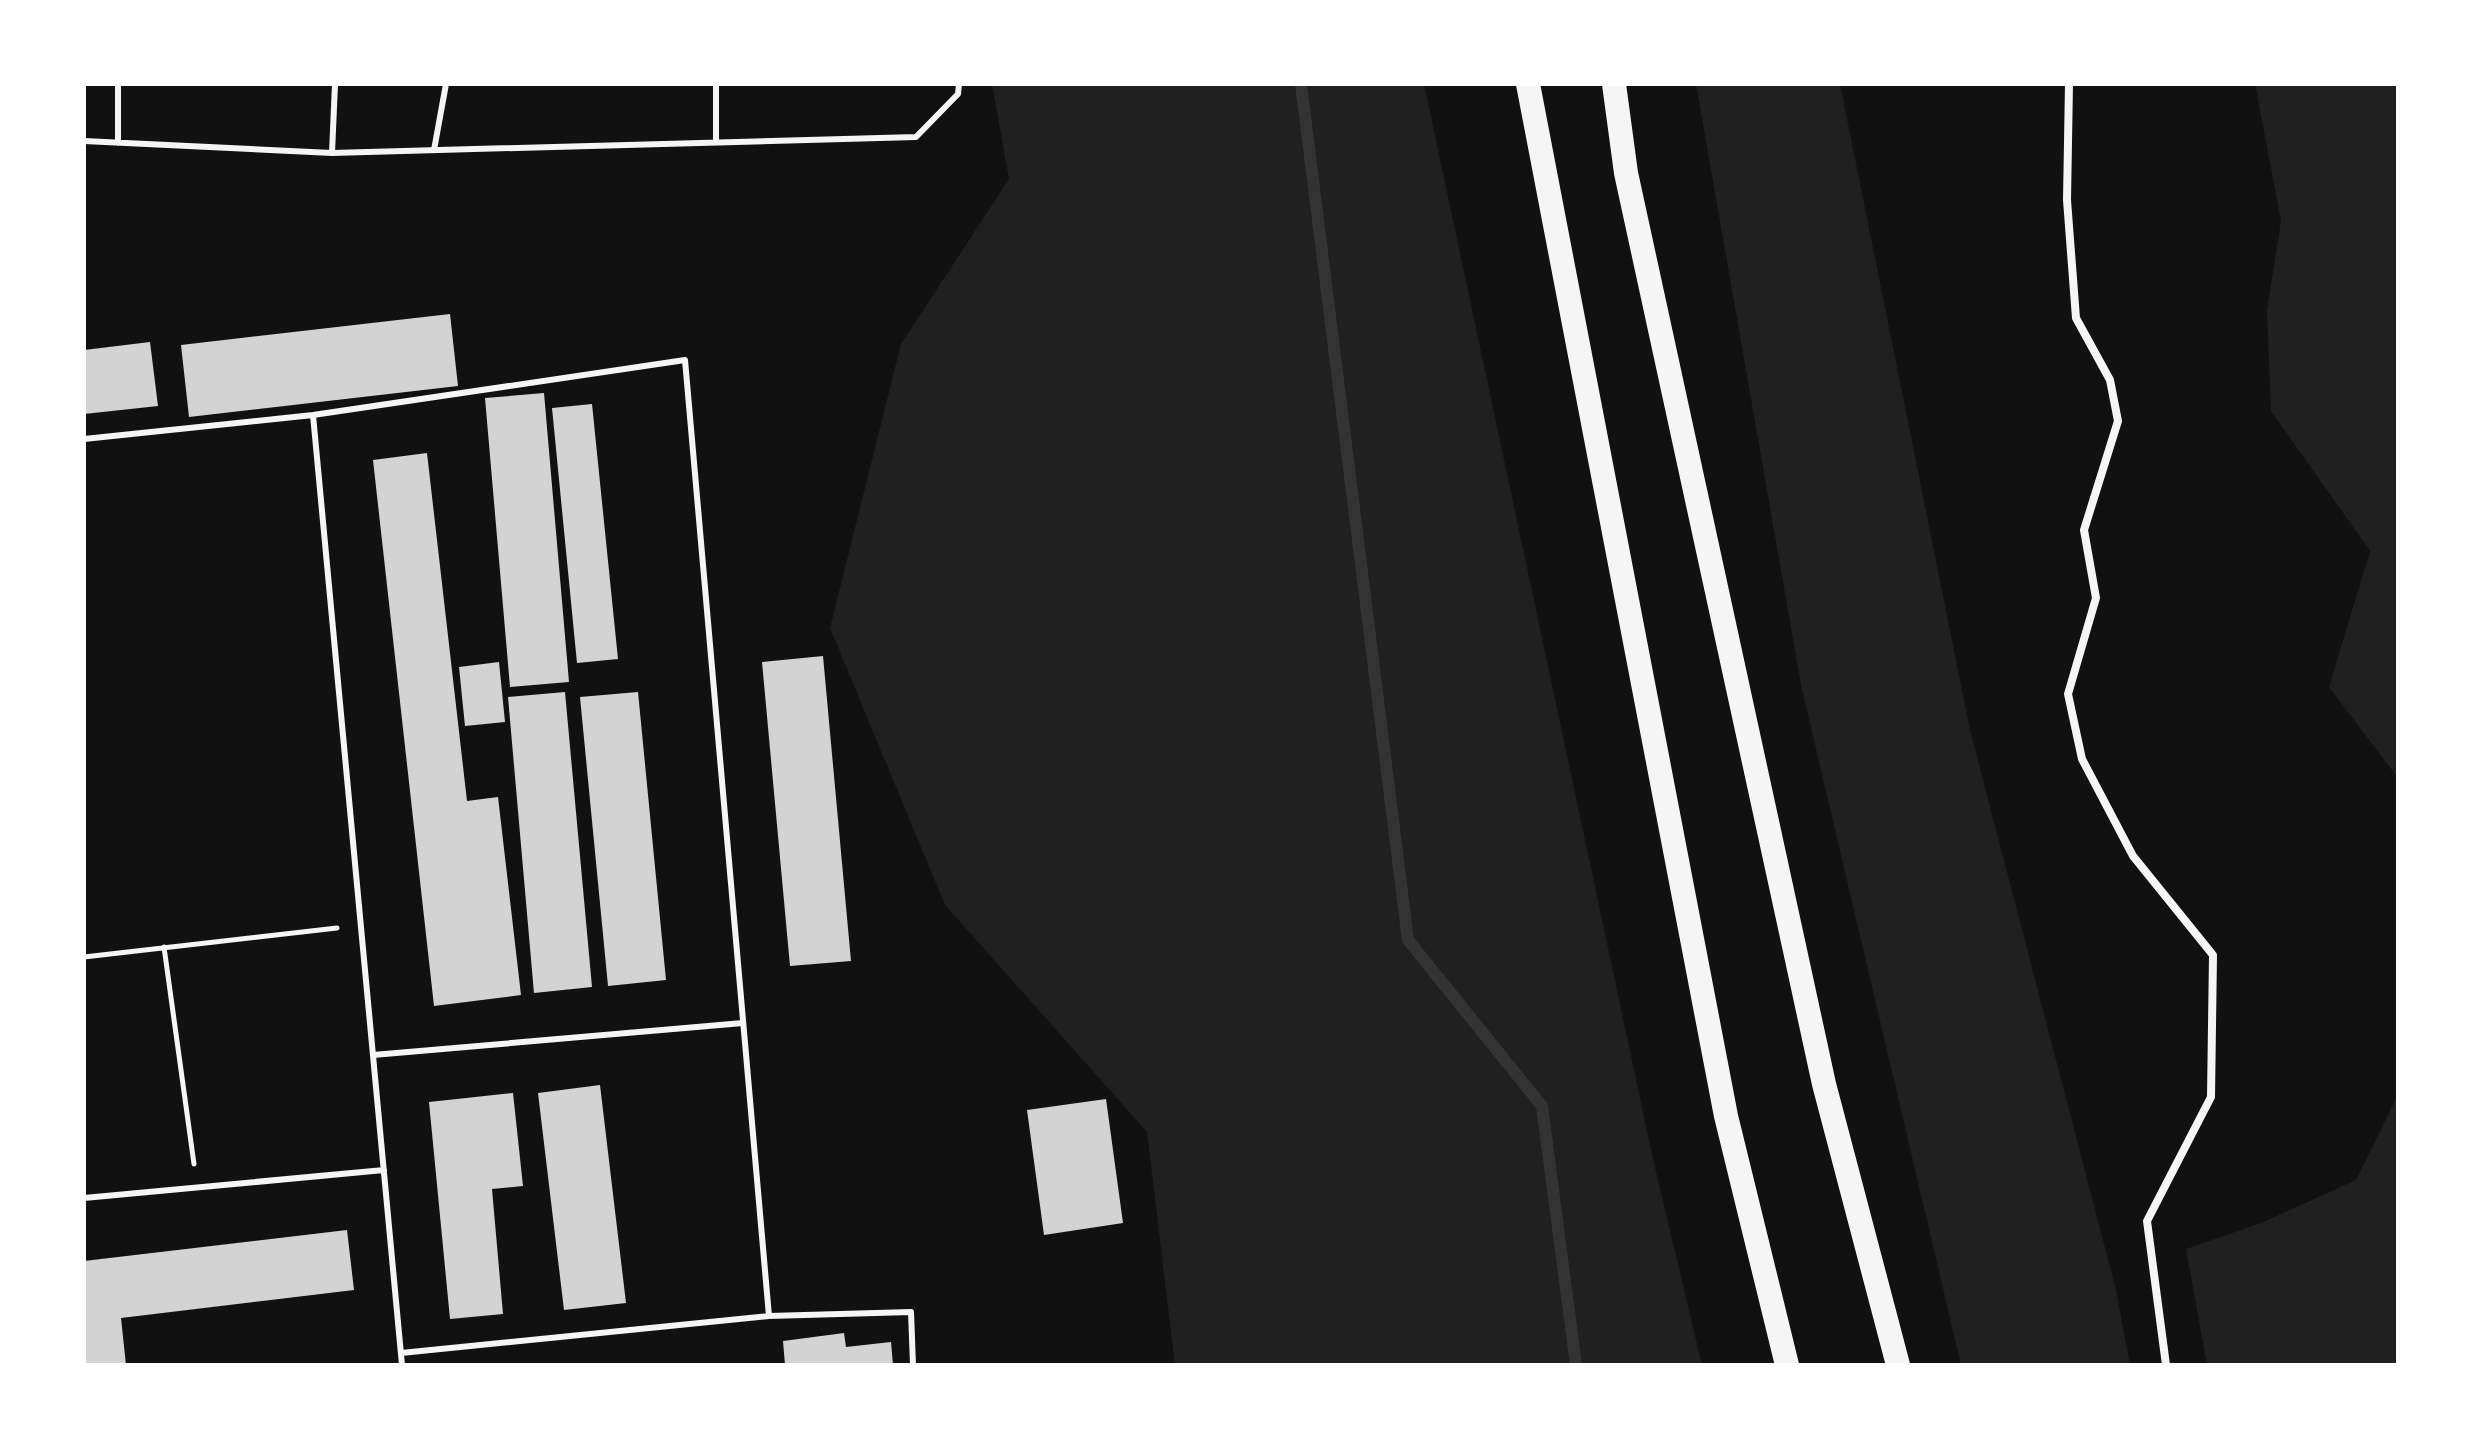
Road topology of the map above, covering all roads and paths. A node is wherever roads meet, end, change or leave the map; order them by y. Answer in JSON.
{"nodes":[{"id":1,"x":118,"y":84,"type":"edge"},
{"id":2,"x":335,"y":84,"type":"edge"},
{"id":3,"x":446,"y":84,"type":"edge"},
{"id":4,"x":716,"y":84,"type":"edge"},
{"id":5,"x":959,"y":84,"type":"edge"},
{"id":6,"x":1528,"y":84,"type":"edge"},
{"id":7,"x":1614,"y":84,"type":"edge"},
{"id":8,"x":2069,"y":84,"type":"edge"},
{"id":9,"x":716,"y":140,"type":"junction"},
{"id":10,"x":84,"y":141,"type":"edge"},
{"id":11,"x":118,"y":143,"type":"junction"},
{"id":12,"x":434,"y":150,"type":"junction"},
{"id":13,"x":332,"y":153,"type":"junction"},
{"id":14,"x":313,"y":415,"type":"junction"},
{"id":15,"x":84,"y":439,"type":"edge"},
{"id":16,"x":361,"y":926,"type":"junction"},
{"id":17,"x":164,"y":947,"type":"junction"},
{"id":18,"x":84,"y":957,"type":"edge"},
{"id":19,"x":743,"y":1023,"type":"junction"},
{"id":20,"x":373,"y":1055,"type":"junction"},
{"id":21,"x":384,"y":1170,"type":"junction"},
{"id":22,"x":197,"y":1188,"type":"junction"},
{"id":23,"x":84,"y":1198,"type":"edge"},
{"id":24,"x":769,"y":1316,"type":"junction"},
{"id":25,"x":401,"y":1353,"type":"junction"},
{"id":26,"x":402,"y":1365,"type":"edge"},
{"id":27,"x":913,"y":1365,"type":"edge"},
{"id":28,"x":1787,"y":1365,"type":"edge"},
{"id":29,"x":1898,"y":1365,"type":"edge"},
{"id":30,"x":2166,"y":1365,"type":"edge"}],
"edges":[{"from":1,"to":11,"type":"lane"},
{"from":2,"to":13,"type":"lane"},
{"from":3,"to":12,"type":"lane"},
{"from":4,"to":9,"type":"lane"},
{"from":5,"to":9,"type":"lane"},
{"from":6,"to":28,"type":"highway"},
{"from":7,"to":29,"type":"highway"},
{"from":8,"to":30,"type":"street"},
{"from":9,"to":12,"type":"lane"},
{"from":10,"to":11,"type":"lane"},
{"from":11,"to":13,"type":"lane"},
{"from":12,"to":13,"type":"lane"},
{"from":14,"to":15,"type":"lane"},
{"from":14,"to":16,"type":"lane"},
{"from":14,"to":19,"type":"lane"},
{"from":16,"to":17,"type":"path"},
{"from":16,"to":20,"type":"lane"},
{"from":17,"to":18,"type":"path"},
{"from":17,"to":22,"type":"path"},
{"from":19,"to":20,"type":"lane"},
{"from":19,"to":24,"type":"lane"},
{"from":20,"to":21,"type":"lane"},
{"from":21,"to":22,"type":"lane"},
{"from":21,"to":25,"type":"lane"},
{"from":22,"to":23,"type":"lane"},
{"from":24,"to":25,"type":"lane"},
{"from":24,"to":27,"type":"lane"},
{"from":25,"to":26,"type":"lane"}]}
